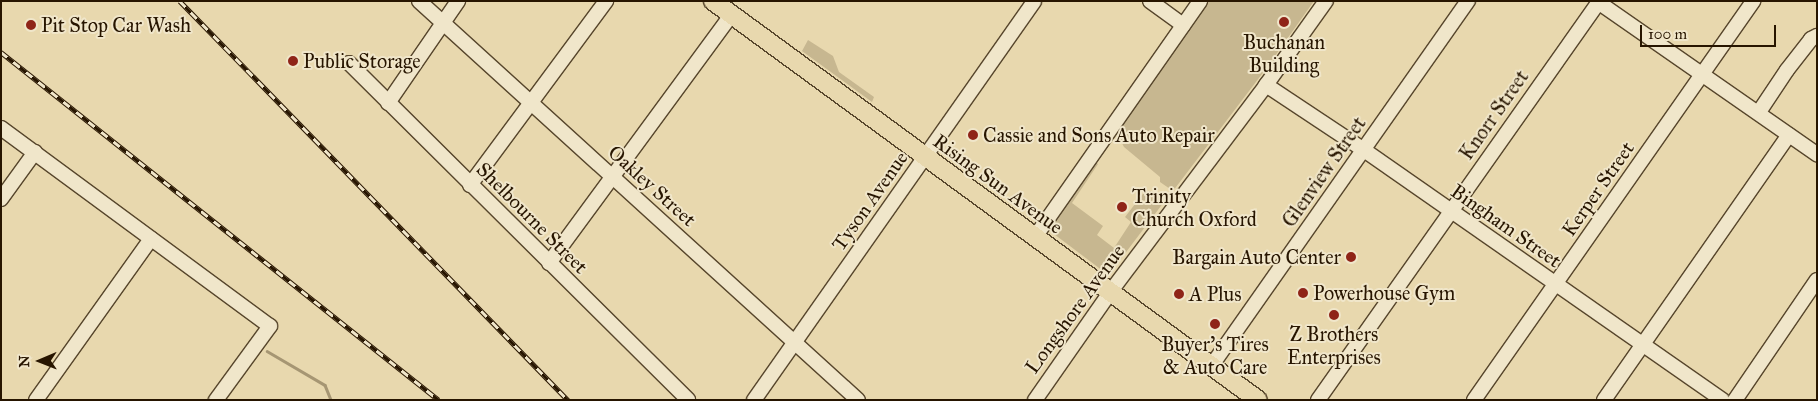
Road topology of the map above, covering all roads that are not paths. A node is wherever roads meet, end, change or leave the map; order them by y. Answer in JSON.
{"nodes":[{"id":1,"x":419,"y":1,"type":"edge"},
{"id":2,"x":458,"y":1,"type":"edge"},
{"id":3,"x":606,"y":1,"type":"edge"},
{"id":4,"x":713,"y":1,"type":"edge"},
{"id":5,"x":1034,"y":1,"type":"edge"},
{"id":6,"x":1150,"y":1,"type":"edge"},
{"id":7,"x":1200,"y":1,"type":"edge"},
{"id":8,"x":1326,"y":1,"type":"edge"},
{"id":9,"x":1468,"y":1,"type":"edge"},
{"id":10,"x":1753,"y":1,"type":"edge"},
{"id":11,"x":1599,"y":2,"type":"edge"},
{"id":12,"x":731,"y":15,"type":"junction"},
{"id":13,"x":442,"y":23,"type":"junction"},
{"id":14,"x":1184,"y":25,"type":"junction"},
{"id":15,"x":1817,"y":36,"type":"edge"},
{"id":16,"x":349,"y":63,"type":"dead end"},
{"id":17,"x":1703,"y":73,"type":"junction"},
{"id":18,"x":1266,"y":85,"type":"junction"},
{"id":19,"x":388,"y":103,"type":"junction"},
{"id":20,"x":532,"y":103,"type":"junction"},
{"id":21,"x":1759,"y":112,"type":"junction"},
{"id":22,"x":1,"y":128,"type":"edge"},
{"id":23,"x":1789,"y":135,"type":"junction"},
{"id":24,"x":1364,"y":150,"type":"junction"},
{"id":25,"x":35,"y":152,"type":"junction"},
{"id":26,"x":1817,"y":154,"type":"edge"},
{"id":27,"x":925,"y":157,"type":"junction"},
{"id":28,"x":612,"y":177,"type":"junction"},
{"id":29,"x":470,"y":185,"type":"junction"},
{"id":30,"x":1,"y":199,"type":"edge"},
{"id":31,"x":1450,"y":211,"type":"junction"},
{"id":32,"x":1035,"y":238,"type":"junction"},
{"id":33,"x":151,"y":239,"type":"junction"},
{"id":34,"x":549,"y":263,"type":"junction"},
{"id":35,"x":1817,"y":280,"type":"edge"},
{"id":36,"x":1555,"y":284,"type":"junction"},
{"id":37,"x":1111,"y":291,"type":"junction"},
{"id":38,"x":795,"y":341,"type":"junction"},
{"id":39,"x":1643,"y":345,"type":"junction"},
{"id":40,"x":1212,"y":365,"type":"junction"},
{"id":41,"x":36,"y":400,"type":"edge"},
{"id":42,"x":216,"y":400,"type":"edge"},
{"id":43,"x":688,"y":400,"type":"edge"},
{"id":44,"x":754,"y":400,"type":"edge"},
{"id":45,"x":858,"y":400,"type":"edge"},
{"id":46,"x":1034,"y":400,"type":"edge"},
{"id":47,"x":1258,"y":400,"type":"edge"},
{"id":48,"x":1318,"y":400,"type":"edge"},
{"id":49,"x":1474,"y":400,"type":"edge"},
{"id":50,"x":1604,"y":400,"type":"edge"},
{"id":51,"x":1722,"y":400,"type":"edge"},
{"id":52,"x":1735,"y":400,"type":"edge"}],
"edges":[{"from":1,"to":13,"type":"street","name":"Oakley Street"},
{"from":2,"to":13,"type":"street"},
{"from":3,"to":20,"type":"street"},
{"from":4,"to":12,"type":"main road","name":"Rising Sun Avenue"},
{"from":5,"to":27,"type":"street","name":"Tyson Avenue"},
{"from":6,"to":14,"type":"street"},
{"from":7,"to":14,"type":"street"},
{"from":8,"to":18,"type":"street","name":"Longshore Avenue"},
{"from":9,"to":24,"type":"street","name":"Glenview Street"},
{"from":10,"to":17,"type":"street","name":"Kerper Street"},
{"from":11,"to":17,"type":"street"},
{"from":11,"to":31,"type":"street","name":"Knorr Street"},
{"from":12,"to":27,"type":"main road","name":"Rising Sun Avenue"},
{"from":12,"to":28,"type":"street"},
{"from":13,"to":19,"type":"street"},
{"from":13,"to":20,"type":"street","name":"Oakley Street"},
{"from":14,"to":32,"type":"street"},
{"from":15,"to":21,"type":"street"},
{"from":16,"to":19,"type":"street","name":"Shelbourne Street"},
{"from":17,"to":21,"type":"street"},
{"from":17,"to":36,"type":"street","name":"Kerper Street"},
{"from":18,"to":24,"type":"street","name":"Bingham Street"},
{"from":18,"to":37,"type":"street","name":"Longshore Avenue"},
{"from":19,"to":29,"type":"street","name":"Shelbourne Street"},
{"from":20,"to":28,"type":"street","name":"Oakley Street"},
{"from":20,"to":29,"type":"street"},
{"from":21,"to":23,"type":"street"},
{"from":22,"to":25,"type":"street"},
{"from":23,"to":26,"type":"street"},
{"from":23,"to":39,"type":"street"},
{"from":24,"to":31,"type":"street","name":"Bingham Street"},
{"from":24,"to":40,"type":"street","name":"Glenview Street"},
{"from":25,"to":30,"type":"street"},
{"from":25,"to":33,"type":"street"},
{"from":27,"to":32,"type":"main road","name":"Rising Sun Avenue"},
{"from":27,"to":38,"type":"street","name":"Tyson Avenue"},
{"from":28,"to":34,"type":"street"},
{"from":28,"to":38,"type":"street","name":"Oakley Street"},
{"from":29,"to":34,"type":"street","name":"Shelbourne Street"},
{"from":31,"to":36,"type":"street","name":"Bingham Street"},
{"from":31,"to":48,"type":"street","name":"Knorr Street"},
{"from":32,"to":37,"type":"main road","name":"Rising Sun Avenue"},
{"from":33,"to":41,"type":"street"},
{"from":33,"to":42,"type":"street"},
{"from":34,"to":43,"type":"street","name":"Shelbourne Street"},
{"from":35,"to":52,"type":"street"},
{"from":36,"to":39,"type":"street","name":"Bingham Street"},
{"from":36,"to":49,"type":"street","name":"Kerper Street"},
{"from":37,"to":40,"type":"main road","name":"Rising Sun Avenue"},
{"from":37,"to":46,"type":"street","name":"Longshore Avenue"},
{"from":38,"to":44,"type":"street","name":"Tyson Avenue"},
{"from":38,"to":45,"type":"street","name":"Oakley Street"},
{"from":39,"to":50,"type":"street"},
{"from":39,"to":51,"type":"street","name":"Bingham Street"},
{"from":40,"to":47,"type":"main road","name":"Rising Sun Avenue"}]}
